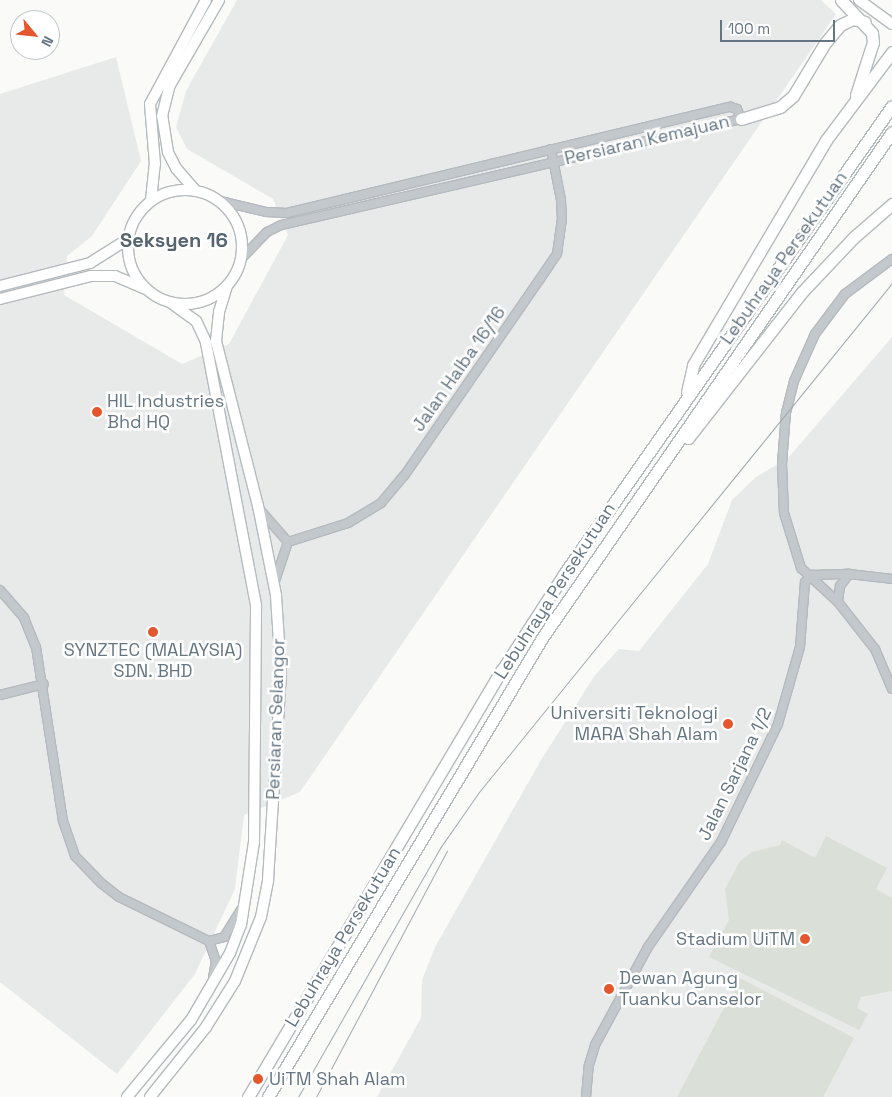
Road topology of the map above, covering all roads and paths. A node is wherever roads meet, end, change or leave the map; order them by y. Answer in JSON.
{"nodes":[{"id":1,"x":206,"y":0,"type":"edge"},
{"id":2,"x":219,"y":0,"type":"edge"},
{"id":3,"x":841,"y":0,"type":"edge"},
{"id":4,"x":858,"y":0,"type":"edge"},
{"id":5,"x":865,"y":22,"type":"junction"},
{"id":6,"x":892,"y":24,"type":"edge"},
{"id":7,"x":892,"y":52,"type":"edge"},
{"id":8,"x":855,"y":100,"type":"junction"},
{"id":9,"x":892,"y":106,"type":"edge"},
{"id":10,"x":740,"y":119,"type":"junction"},
{"id":11,"x":892,"y":132,"type":"edge"},
{"id":12,"x":550,"y":149,"type":"junction"},
{"id":13,"x":554,"y":162,"type":"junction"},
{"id":14,"x":194,"y":190,"type":"junction"},
{"id":15,"x":151,"y":200,"type":"junction"},
{"id":16,"x":220,"y":200,"type":"junction"},
{"id":17,"x":892,"y":204,"type":"edge"},
{"id":18,"x":128,"y":239,"type":"junction"},
{"id":19,"x":241,"y":259,"type":"junction"},
{"id":20,"x":892,"y":259,"type":"edge"},
{"id":21,"x":0,"y":286,"type":"edge"},
{"id":22,"x":227,"y":286,"type":"junction"},
{"id":23,"x":146,"y":289,"type":"junction"},
{"id":24,"x":0,"y":299,"type":"edge"},
{"id":25,"x":170,"y":302,"type":"junction"},
{"id":26,"x":686,"y":396,"type":"junction"},
{"id":27,"x":258,"y":506,"type":"junction"},
{"id":28,"x":630,"y":513,"type":"junction"},
{"id":29,"x":288,"y":542,"type":"junction"},
{"id":30,"x":849,"y":574,"type":"junction"},
{"id":31,"x":809,"y":577,"type":"junction"},
{"id":32,"x":892,"y":579,"type":"edge"},
{"id":33,"x":275,"y":581,"type":"junction"},
{"id":34,"x":0,"y":590,"type":"edge"},
{"id":35,"x":838,"y":602,"type":"junction"},
{"id":36,"x":44,"y":684,"type":"junction"},
{"id":37,"x":892,"y":688,"type":"edge"},
{"id":38,"x":0,"y":695,"type":"edge"},
{"id":39,"x":248,"y":890,"type":"junction"},
{"id":40,"x":209,"y":941,"type":"junction"},
{"id":41,"x":210,"y":992,"type":"junction"},
{"id":42,"x":127,"y":1097,"type":"edge"},
{"id":43,"x":150,"y":1097,"type":"edge"},
{"id":44,"x":248,"y":1097,"type":"edge"},
{"id":45,"x":268,"y":1097,"type":"edge"},
{"id":46,"x":586,"y":1097,"type":"edge"}],
"edges":[{"from":1,"to":15,"type":"main road"},
{"from":2,"to":14,"type":"main road"},
{"from":3,"to":5,"type":"highway"},
{"from":4,"to":6,"type":"main road"},
{"from":5,"to":8,"type":"highway"},
{"from":5,"to":10,"type":"highway"},
{"from":7,"to":8,"type":"highway"},
{"from":8,"to":26,"type":"highway"},
{"from":9,"to":26,"type":"highway","name":"Lebuhraya Persekutuan"},
{"from":10,"to":12,"type":"street","name":"Persiaran Kemajuan"},
{"from":10,"to":13,"type":"street","name":"Persiaran Kemajuan"},
{"from":11,"to":28,"type":"highway","name":"Lebuhraya Persekutuan"},
{"from":12,"to":13,"type":"street","name":"Jalan Halba 16/16"},
{"from":12,"to":16,"type":"street","name":"Persiaran Kemajuan"},
{"from":13,"to":19,"type":"street","name":"Persiaran Kemajuan"},
{"from":13,"to":29,"type":"street","name":"Jalan Halba 16/16"},
{"from":14,"to":15,"type":"main road"},
{"from":14,"to":16,"type":"main road"},
{"from":15,"to":18,"type":"main road"},
{"from":16,"to":19,"type":"main road"},
{"from":17,"to":28,"type":"highway"},
{"from":18,"to":21,"type":"main road"},
{"from":18,"to":23,"type":"main road"},
{"from":19,"to":22,"type":"main road"},
{"from":20,"to":31,"type":"street"},
{"from":22,"to":25,"type":"main road"},
{"from":22,"to":27,"type":"main road","name":"Persiaran Selangor"},
{"from":23,"to":24,"type":"main road"},
{"from":23,"to":25,"type":"main road"},
{"from":25,"to":39,"type":"main road","name":"Persiaran Selangor"},
{"from":26,"to":44,"type":"highway","name":"Lebuhraya Persekutuan"},
{"from":27,"to":29,"type":"street"},
{"from":27,"to":33,"type":"main road","name":"Persiaran Selangor"},
{"from":28,"to":45,"type":"highway","name":"Lebuhraya Persekutuan"},
{"from":29,"to":33,"type":"street"},
{"from":30,"to":31,"type":"street"},
{"from":30,"to":32,"type":"street"},
{"from":30,"to":35,"type":"street"},
{"from":31,"to":35,"type":"street"},
{"from":31,"to":46,"type":"street","name":"Jalan Sarjana 1/2"},
{"from":33,"to":43,"type":"main road","name":"Persiaran Selangor"},
{"from":34,"to":36,"type":"street"},
{"from":35,"to":37,"type":"street"},
{"from":36,"to":38,"type":"street"},
{"from":36,"to":40,"type":"street"},
{"from":39,"to":40,"type":"street"},
{"from":39,"to":41,"type":"main road","name":"Persiaran Selangor"},
{"from":40,"to":41,"type":"street"},
{"from":41,"to":42,"type":"main road","name":"Persiaran Selangor"}]}
